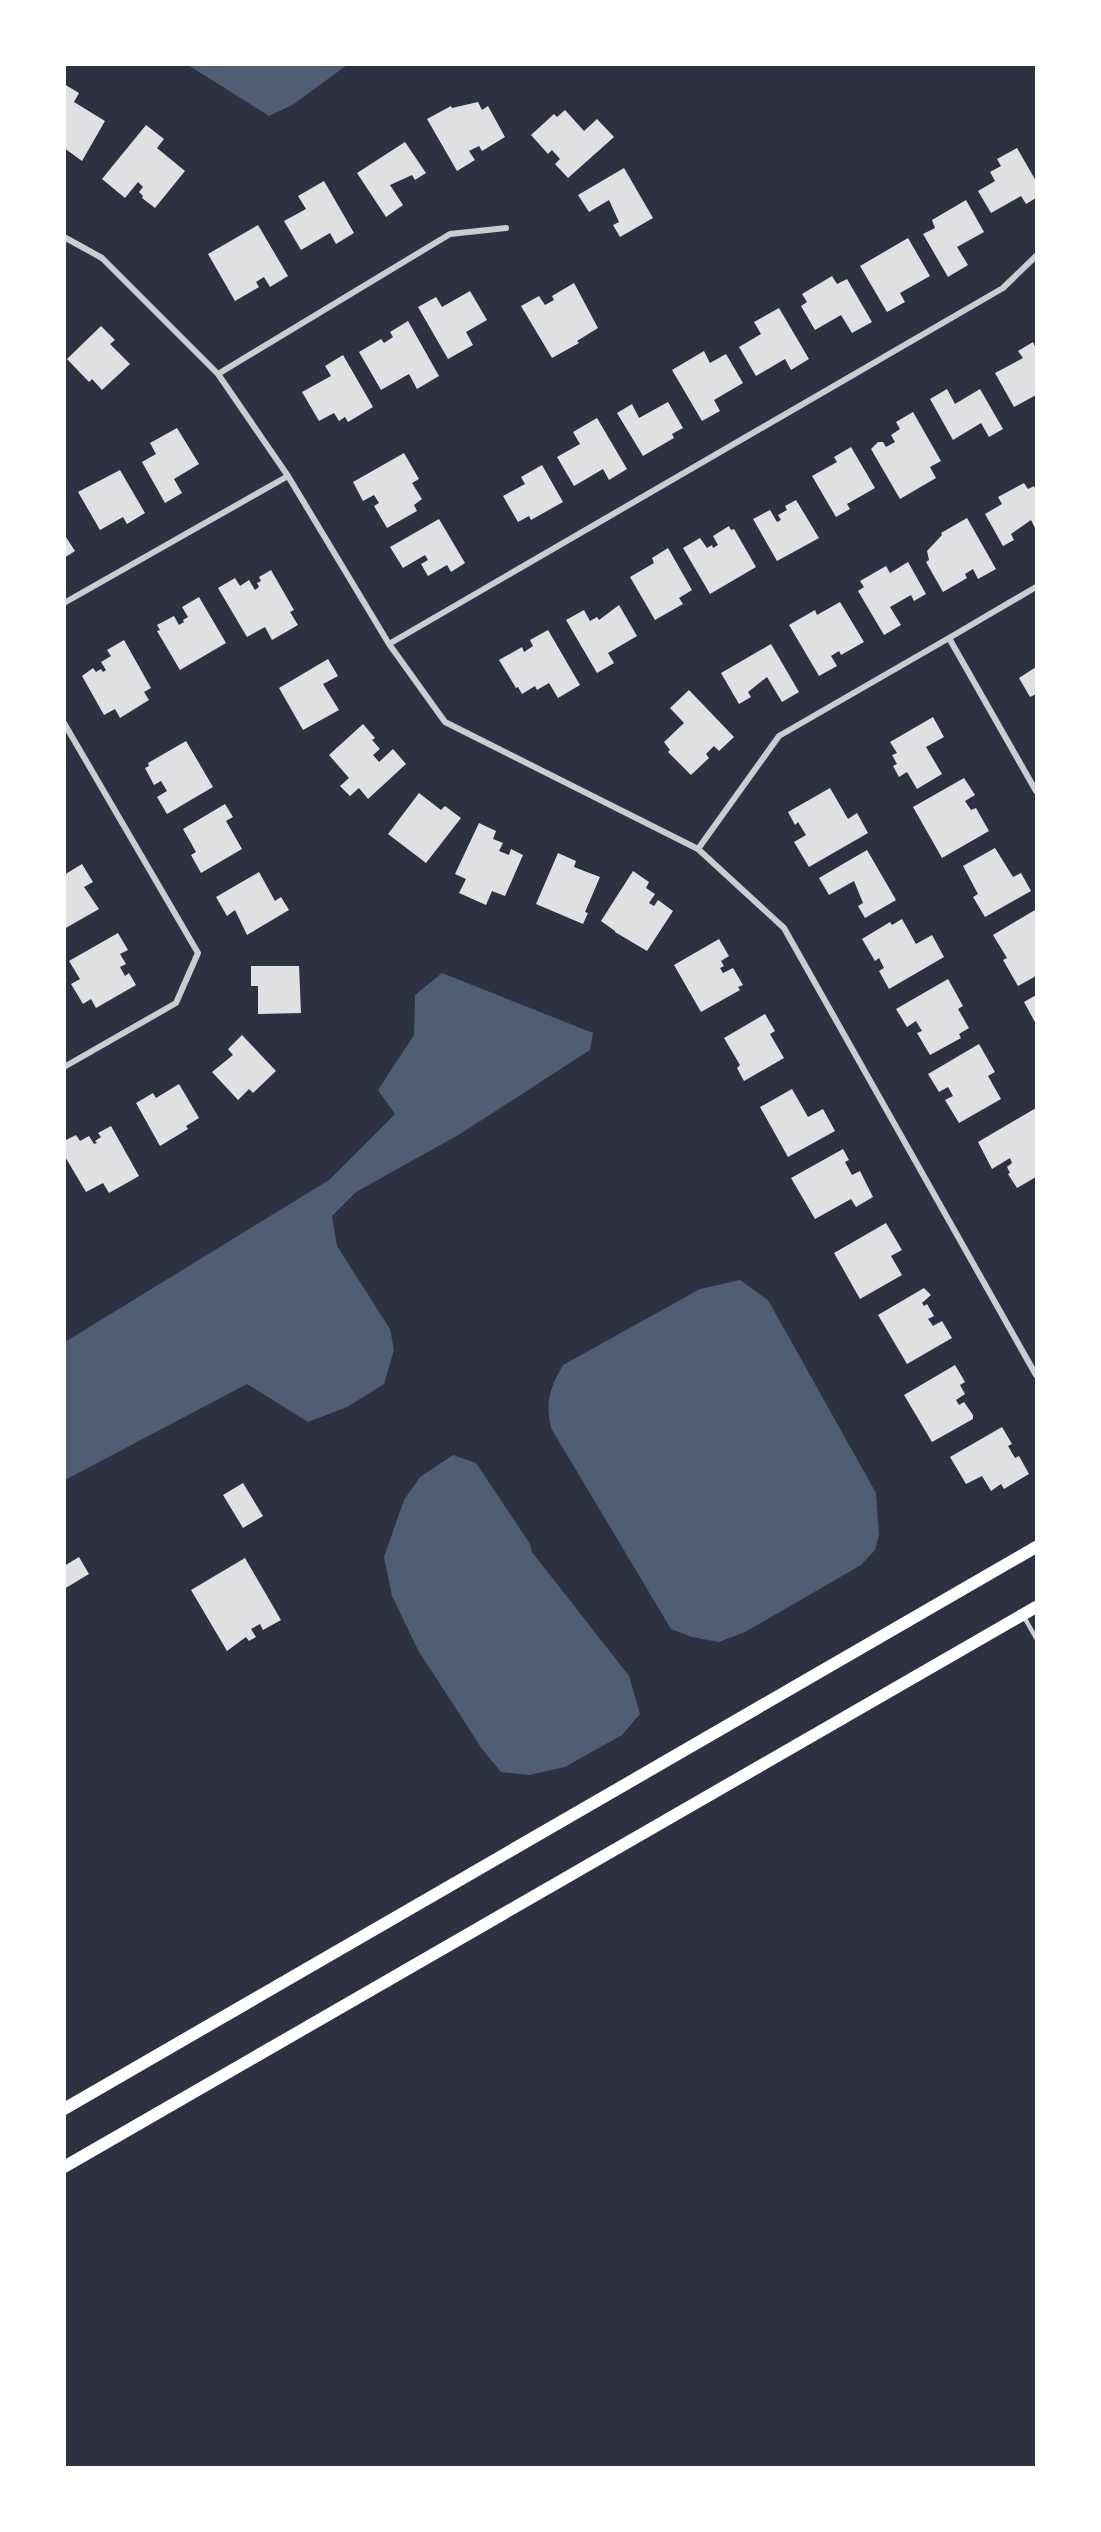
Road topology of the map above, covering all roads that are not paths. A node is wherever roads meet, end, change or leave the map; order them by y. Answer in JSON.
{"nodes":[{"id":1,"x":506,"y":228,"type":"dead end"},
{"id":2,"x":64,"y":237,"type":"edge"},
{"id":3,"x":1036,"y":256,"type":"edge"},
{"id":4,"x":218,"y":374,"type":"junction"},
{"id":5,"x":288,"y":476,"type":"junction"},
{"id":6,"x":1036,"y":587,"type":"edge"},
{"id":7,"x":64,"y":603,"type":"edge"},
{"id":8,"x":949,"y":638,"type":"junction"},
{"id":9,"x":389,"y":644,"type":"junction"},
{"id":10,"x":64,"y":723,"type":"edge"},
{"id":11,"x":1036,"y":791,"type":"edge"},
{"id":12,"x":698,"y":849,"type":"junction"},
{"id":13,"x":64,"y":1067,"type":"edge"},
{"id":14,"x":1036,"y":1375,"type":"edge"},
{"id":15,"x":1036,"y":1547,"type":"edge"},
{"id":16,"x":1036,"y":1607,"type":"edge"},
{"id":17,"x":1023,"y":1615,"type":"junction"},
{"id":18,"x":1036,"y":1638,"type":"edge"},
{"id":19,"x":64,"y":2109,"type":"edge"},
{"id":20,"x":64,"y":2167,"type":"edge"}],
"edges":[{"from":1,"to":4,"type":"street"},
{"from":2,"to":4,"type":"street"},
{"from":3,"to":9,"type":"street"},
{"from":4,"to":5,"type":"street"},
{"from":5,"to":7,"type":"street"},
{"from":5,"to":9,"type":"street"},
{"from":6,"to":8,"type":"street"},
{"from":8,"to":11,"type":"street"},
{"from":8,"to":12,"type":"street"},
{"from":9,"to":12,"type":"street"},
{"from":10,"to":13,"type":"street"},
{"from":12,"to":14,"type":"street"},
{"from":15,"to":19,"type":"main road"},
{"from":16,"to":17,"type":"main road"},
{"from":17,"to":18,"type":"lane"},
{"from":17,"to":20,"type":"main road"}]}
